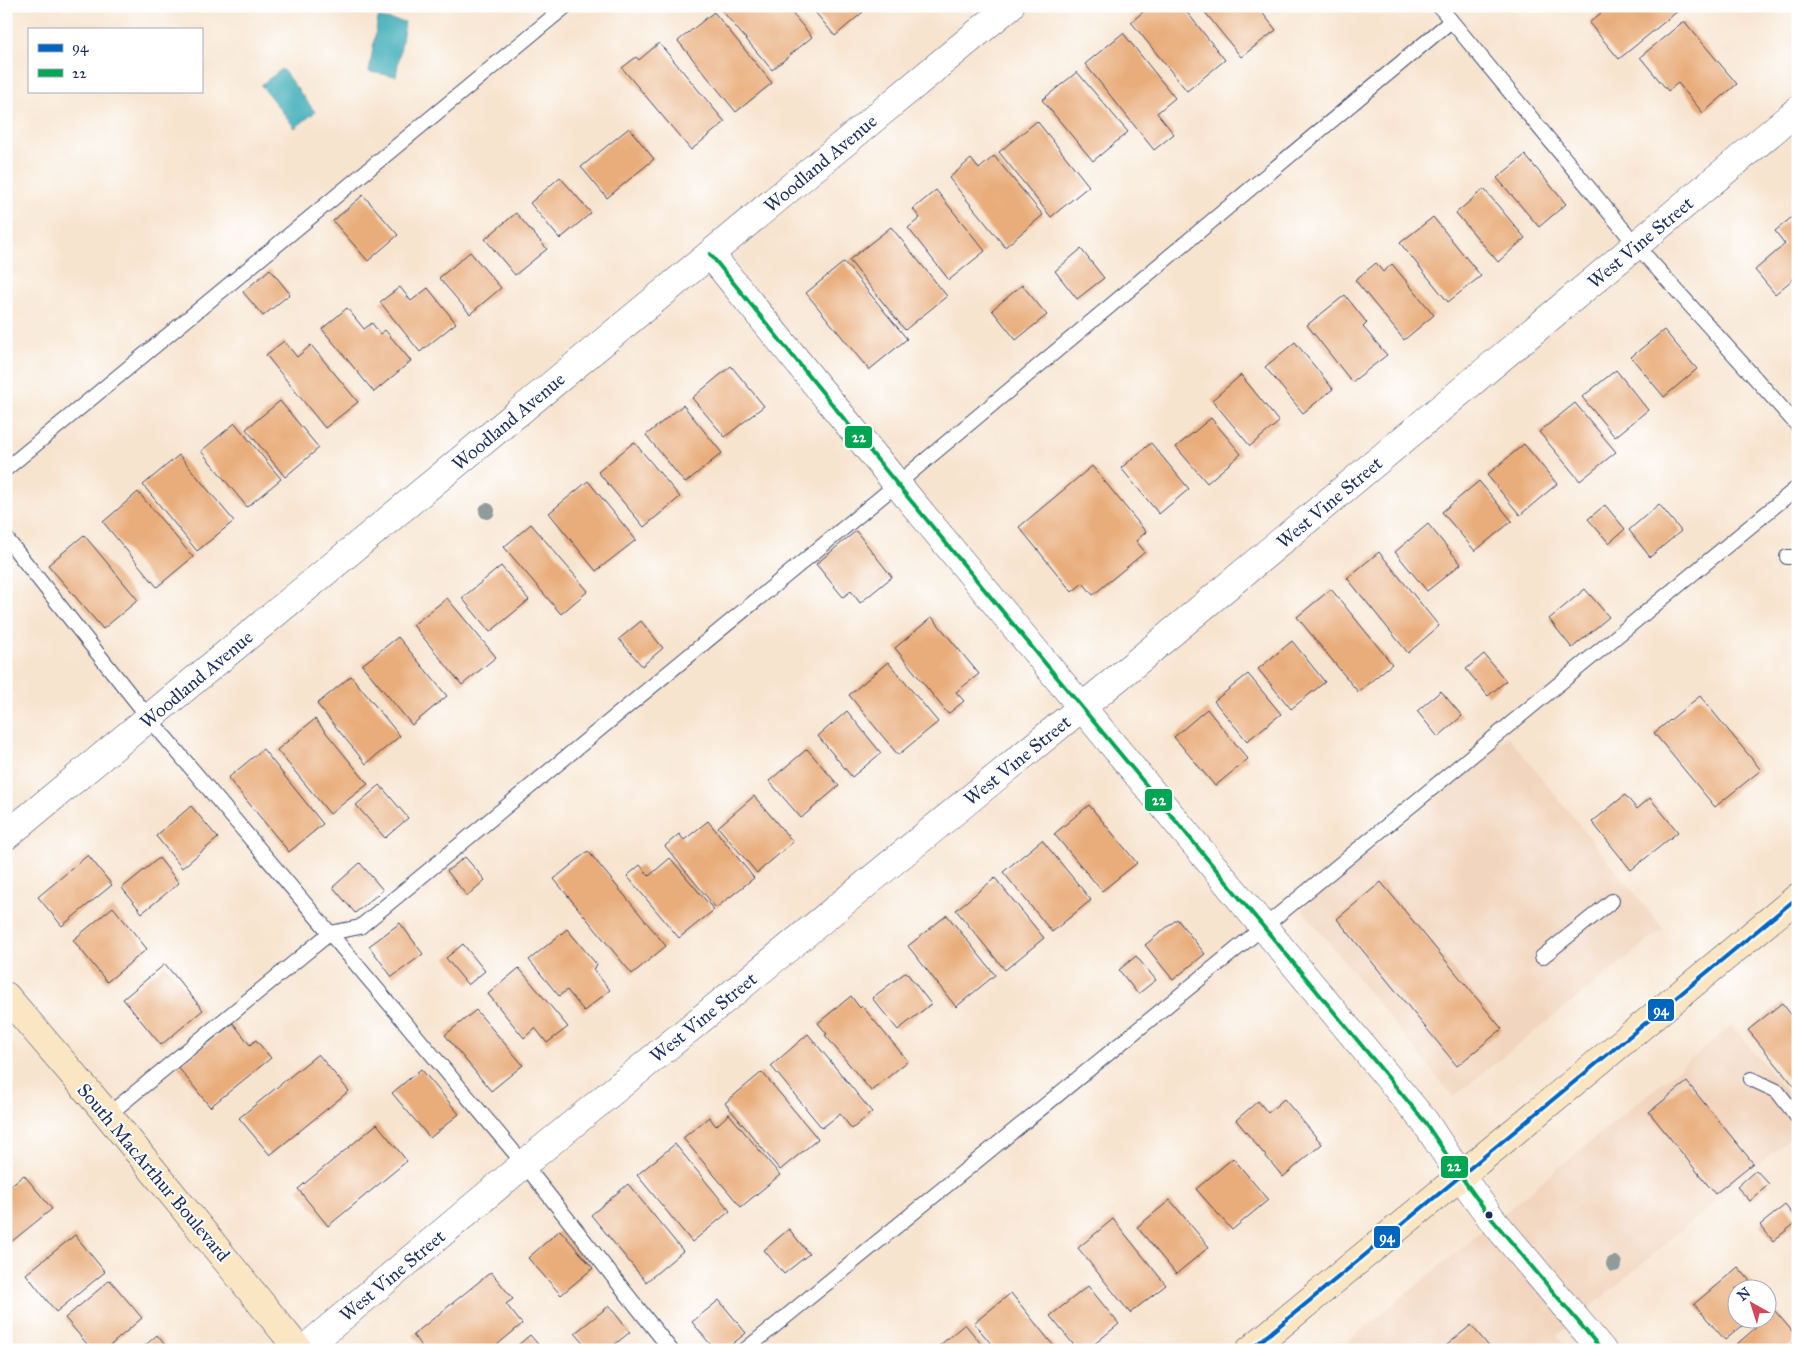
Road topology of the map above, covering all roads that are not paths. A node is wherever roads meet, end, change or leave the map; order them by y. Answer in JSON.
{"nodes":[{"id":1,"x":566,"y":6,"type":"edge"},
{"id":2,"x":1010,"y":6,"type":"edge"},
{"id":3,"x":1439,"y":6,"type":"edge"},
{"id":4,"x":1451,"y":21,"type":"junction"},
{"id":5,"x":1798,"y":110,"type":"edge"},
{"id":6,"x":1636,"y":245,"type":"junction"},
{"id":7,"x":710,"y":254,"type":"junction"},
{"id":8,"x":1798,"y":426,"type":"edge"},
{"id":9,"x":6,"y":469,"type":"edge"},
{"id":10,"x":897,"y":484,"type":"junction"},
{"id":11,"x":1798,"y":487,"type":"edge"},
{"id":12,"x":6,"y":538,"type":"edge"},
{"id":13,"x":1082,"y":708,"type":"junction"},
{"id":14,"x":149,"y":718,"type":"junction"},
{"id":15,"x":6,"y":836,"type":"edge"},
{"id":16,"x":1798,"y":897,"type":"edge"},
{"id":17,"x":1612,"y":901,"type":"dead end"},
{"id":18,"x":1263,"y":927,"type":"junction"},
{"id":19,"x":330,"y":933,"type":"junction"},
{"id":20,"x":1542,"y":957,"type":"dead end"},
{"id":21,"x":6,"y":996,"type":"edge"},
{"id":22,"x":1751,"y":1079,"type":"dead end"},
{"id":23,"x":108,"y":1115,"type":"junction"},
{"id":24,"x":1798,"y":1118,"type":"edge"},
{"id":25,"x":524,"y":1164,"type":"junction"},
{"id":26,"x":1460,"y":1175,"type":"junction"},
{"id":27,"x":301,"y":1350,"type":"edge"},
{"id":28,"x":671,"y":1350,"type":"edge"},
{"id":29,"x":745,"y":1350,"type":"edge"},
{"id":30,"x":1250,"y":1350,"type":"edge"},
{"id":31,"x":1602,"y":1350,"type":"edge"}],
"edges":[{"from":1,"to":9,"type":"lane"},
{"from":2,"to":7,"type":"street","name":"Woodland Avenue"},
{"from":3,"to":4,"type":"lane"},
{"from":4,"to":6,"type":"lane"},
{"from":4,"to":10,"type":"lane"},
{"from":5,"to":6,"type":"street","name":"West Vine Street"},
{"from":6,"to":8,"type":"lane"},
{"from":6,"to":13,"type":"street","name":"West Vine Street"},
{"from":7,"to":10,"type":"street"},
{"from":7,"to":14,"type":"street","name":"Woodland Avenue"},
{"from":10,"to":13,"type":"street"},
{"from":10,"to":19,"type":"lane"},
{"from":11,"to":18,"type":"lane"},
{"from":12,"to":14,"type":"lane"},
{"from":13,"to":18,"type":"street"},
{"from":13,"to":25,"type":"street","name":"West Vine Street"},
{"from":14,"to":15,"type":"street","name":"Woodland Avenue"},
{"from":14,"to":19,"type":"lane"},
{"from":16,"to":26,"type":"main road"},
{"from":17,"to":20,"type":"lane"},
{"from":18,"to":26,"type":"street"},
{"from":18,"to":29,"type":"lane"},
{"from":19,"to":23,"type":"lane"},
{"from":19,"to":25,"type":"lane"},
{"from":21,"to":23,"type":"main road","name":"South MacArthur Boulevard"},
{"from":22,"to":24,"type":"lane"},
{"from":23,"to":27,"type":"main road","name":"South MacArthur Boulevard"},
{"from":25,"to":27,"type":"street","name":"West Vine Street"},
{"from":25,"to":28,"type":"lane"},
{"from":26,"to":30,"type":"main road"},
{"from":26,"to":31,"type":"street"}]}
